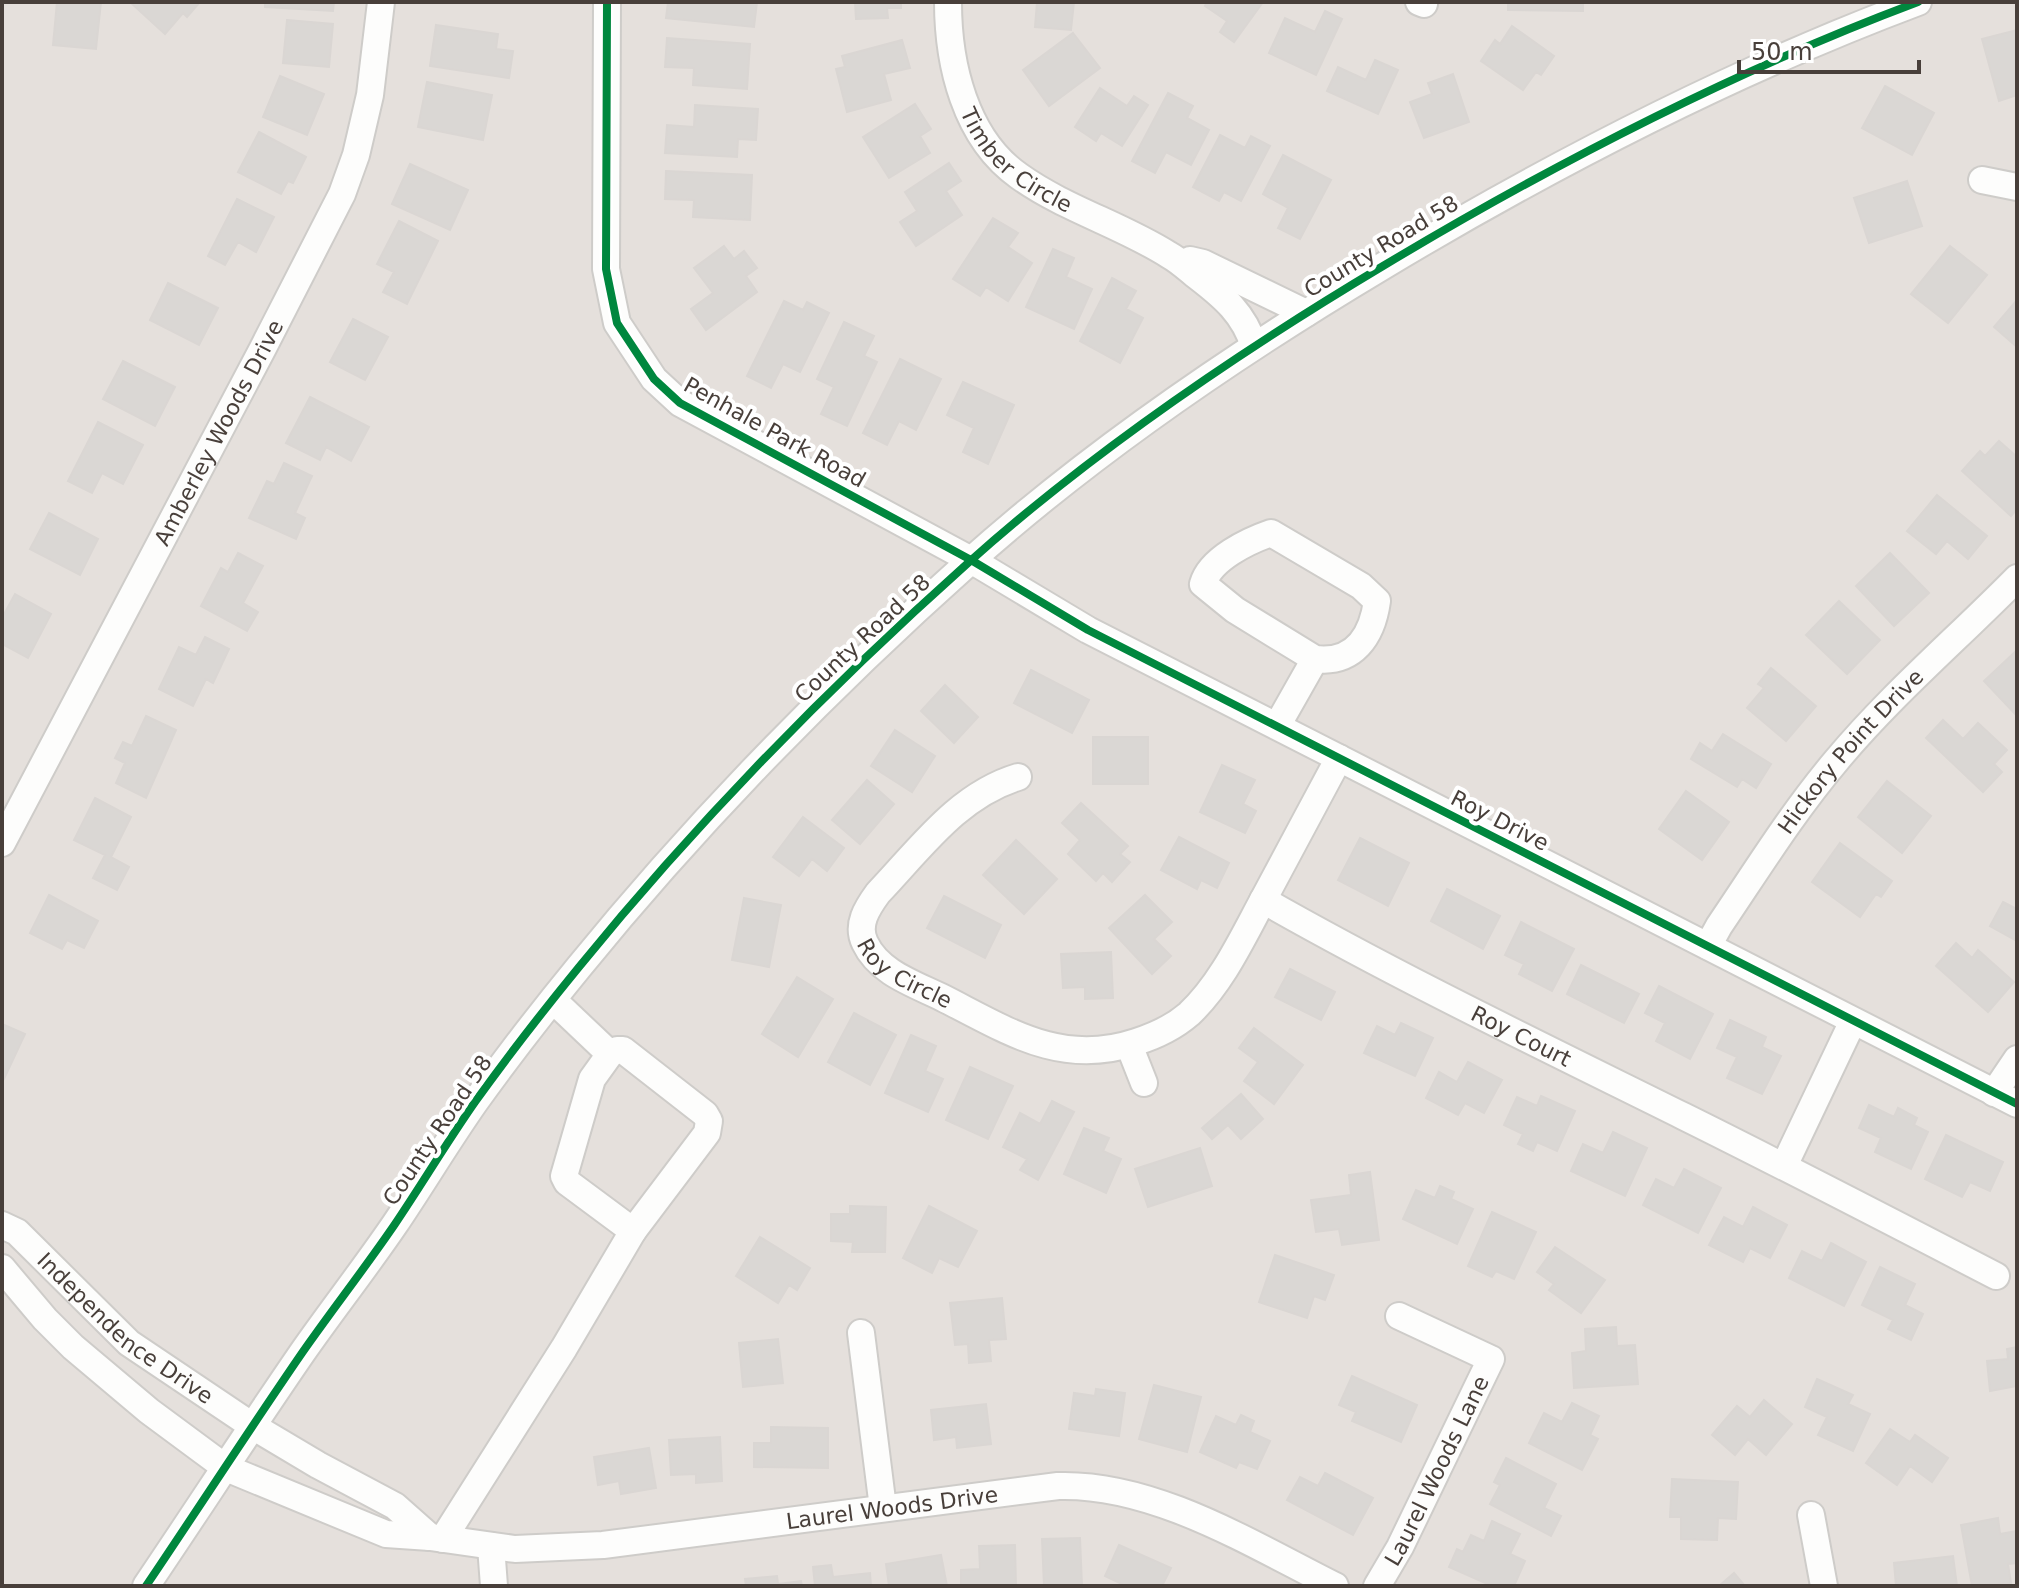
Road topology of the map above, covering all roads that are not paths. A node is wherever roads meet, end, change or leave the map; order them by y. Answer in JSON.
{"nodes":[{"id":1,"x":381,"y":2,"type":"edge"},
{"id":2,"x":607,"y":2,"type":"edge"},
{"id":3,"x":948,"y":2,"type":"edge"},
{"id":4,"x":1918,"y":2,"type":"edge"},
{"id":5,"x":1982,"y":180,"type":"dead end"},
{"id":6,"x":2017,"y":187,"type":"edge"},
{"id":7,"x":1169,"y":255,"type":"junction"},
{"id":8,"x":1306,"y":313,"type":"junction"},
{"id":9,"x":1254,"y":346,"type":"junction"},
{"id":10,"x":971,"y":560,"type":"junction"},
{"id":11,"x":2017,"y":578,"type":"edge"},
{"id":12,"x":1315,"y":659,"type":"junction"},
{"id":13,"x":1277,"y":726,"type":"junction"},
{"id":14,"x":1339,"y":758,"type":"junction"},
{"id":15,"x":1018,"y":777,"type":"dead end"},
{"id":16,"x":2,"y":843,"type":"edge"},
{"id":17,"x":1263,"y":900,"type":"junction"},
{"id":18,"x":1708,"y":946,"type":"junction"},
{"id":19,"x":553,"y":1000,"type":"junction"},
{"id":20,"x":1853,"y":1021,"type":"junction"},
{"id":21,"x":1129,"y":1045,"type":"junction"},
{"id":22,"x":610,"y":1054,"type":"junction"},
{"id":23,"x":2017,"y":1059,"type":"edge"},
{"id":24,"x":1144,"y":1083,"type":"dead end"},
{"id":25,"x":2006,"y":1098,"type":"edge"},
{"id":26,"x":1784,"y":1166,"type":"junction"},
{"id":27,"x":2,"y":1225,"type":"edge"},
{"id":28,"x":633,"y":1231,"type":"junction"},
{"id":29,"x":2,"y":1268,"type":"edge"},
{"id":30,"x":1996,"y":1276,"type":"dead end"},
{"id":31,"x":1399,"y":1316,"type":"dead end"},
{"id":32,"x":861,"y":1333,"type":"dead end"},
{"id":33,"x":254,"y":1427,"type":"junction"},
{"id":34,"x":226,"y":1468,"type":"junction"},
{"id":35,"x":883,"y":1508,"type":"junction"},
{"id":36,"x":1811,"y":1515,"type":"dead end"},
{"id":37,"x":437,"y":1538,"type":"junction"},
{"id":38,"x":491,"y":1546,"type":"junction"},
{"id":39,"x":146,"y":1586,"type":"edge"},
{"id":40,"x":494,"y":1586,"type":"edge"},
{"id":41,"x":1335,"y":1586,"type":"edge"},
{"id":42,"x":1377,"y":1586,"type":"edge"},
{"id":43,"x":1824,"y":1586,"type":"edge"}],
"edges":[{"from":1,"to":16,"type":"street","name":"Amberley Woods Drive"},
{"from":2,"to":10,"type":"street","name":"Penhale Park Road"},
{"from":3,"to":7,"type":"street","name":"Timber Circle"},
{"from":4,"to":8,"type":"street","name":"County Road 58"},
{"from":5,"to":6,"type":"street"},
{"from":7,"to":8,"type":"street","name":"Timber Circle"},
{"from":7,"to":9,"type":"street","name":"Timber Circle"},
{"from":8,"to":9,"type":"street","name":"County Road 58"},
{"from":9,"to":10,"type":"street","name":"County Road 58"},
{"from":10,"to":13,"type":"street","name":"Roy Drive"},
{"from":10,"to":19,"type":"street","name":"County Road 58"},
{"from":11,"to":18,"type":"street","name":"Hickory Point Drive"},
{"from":12,"to":12,"type":"street"},
{"from":12,"to":13,"type":"street"},
{"from":13,"to":14,"type":"street","name":"Roy Drive"},
{"from":14,"to":17,"type":"street","name":"Roy Circle"},
{"from":14,"to":18,"type":"street","name":"Roy Drive"},
{"from":15,"to":21,"type":"street","name":"Roy Circle"},
{"from":17,"to":21,"type":"street","name":"Roy Circle"},
{"from":17,"to":26,"type":"street","name":"Roy Court"},
{"from":18,"to":20,"type":"street","name":"Roy Drive"},
{"from":19,"to":22,"type":"street"},
{"from":19,"to":33,"type":"street","name":"County Road 58"},
{"from":20,"to":25,"type":"street","name":"Roy Drive"},
{"from":20,"to":26,"type":"street"},
{"from":21,"to":24,"type":"street"},
{"from":22,"to":28,"type":"street"},
{"from":22,"to":28,"type":"street"},
{"from":23,"to":25,"type":"street"},
{"from":26,"to":30,"type":"street","name":"Roy Court"},
{"from":27,"to":33,"type":"street","name":"Independence Drive"},
{"from":28,"to":37,"type":"street"},
{"from":29,"to":34,"type":"street","name":"Independence Drive"},
{"from":31,"to":42,"type":"street","name":"Laurel Woods Lane"},
{"from":32,"to":35,"type":"street"},
{"from":33,"to":34,"type":"street","name":"County Road 58"},
{"from":33,"to":37,"type":"street"},
{"from":34,"to":37,"type":"street","name":"Laurel Woods Drive"},
{"from":34,"to":39,"type":"street","name":"County Road 58"},
{"from":35,"to":38,"type":"street","name":"Laurel Woods Drive"},
{"from":35,"to":41,"type":"street","name":"Laurel Woods Drive"},
{"from":36,"to":43,"type":"street"},
{"from":37,"to":38,"type":"street","name":"Laurel Woods Drive"},
{"from":38,"to":40,"type":"street"}]}
